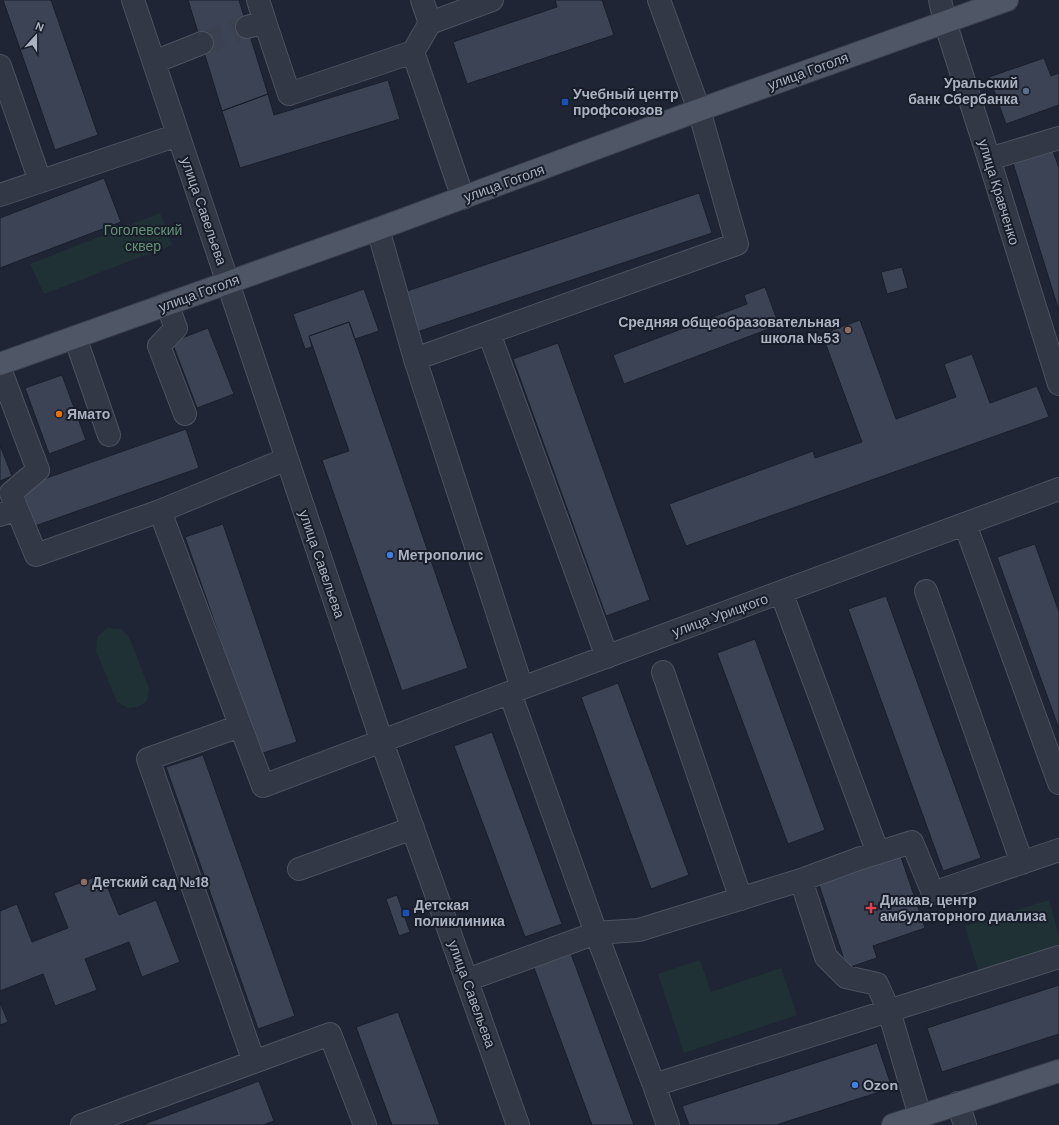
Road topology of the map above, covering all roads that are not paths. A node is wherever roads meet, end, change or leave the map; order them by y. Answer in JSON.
{"nodes":[{"id":1,"x":133,"y":0,"type":"edge"},
{"id":2,"x":258,"y":0,"type":"edge"},
{"id":3,"x":422,"y":0,"type":"edge"},
{"id":4,"x":492,"y":0,"type":"edge"},
{"id":5,"x":659,"y":0,"type":"edge"},
{"id":6,"x":940,"y":0,"type":"edge"},
{"id":7,"x":1007,"y":0,"type":"edge"},
{"id":8,"x":430,"y":22,"type":"junction"},
{"id":9,"x":945,"y":22,"type":"junction"},
{"id":10,"x":202,"y":43,"type":"tunnel mouth"},
{"id":11,"x":414,"y":52,"type":"junction"},
{"id":12,"x":154,"y":62,"type":"junction"},
{"id":13,"x":0,"y":66,"type":"edge"},
{"id":14,"x":700,"y":110,"type":"junction"},
{"id":15,"x":178,"y":136,"type":"junction"},
{"id":16,"x":1059,"y":138,"type":"edge"},
{"id":17,"x":989,"y":159,"type":"junction"},
{"id":18,"x":40,"y":181,"type":"junction"},
{"id":19,"x":0,"y":195,"type":"edge"},
{"id":20,"x":463,"y":198,"type":"junction"},
{"id":21,"x":378,"y":229,"type":"junction"},
{"id":22,"x":228,"y":283,"type":"junction"},
{"id":23,"x":167,"y":304,"type":"junction"},
{"id":24,"x":489,"y":333,"type":"junction"},
{"id":25,"x":75,"y":337,"type":"junction"},
{"id":26,"x":415,"y":359,"type":"junction"},
{"id":27,"x":0,"y":364,"type":"edge"},
{"id":28,"x":0,"y":369,"type":"edge"},
{"id":29,"x":1059,"y":384,"type":"edge"},
{"id":30,"x":185,"y":414,"type":"dead end"},
{"id":31,"x":109,"y":435,"type":"dead end"},
{"id":32,"x":287,"y":460,"type":"junction"},
{"id":33,"x":1059,"y":489,"type":"edge"},
{"id":34,"x":160,"y":511,"type":"junction"},
{"id":35,"x":8,"y":512,"type":"edge"},
{"id":36,"x":965,"y":524,"type":"junction"},
{"id":37,"x":926,"y":591,"type":"dead end"},
{"id":38,"x":781,"y":592,"type":"junction"},
{"id":39,"x":606,"y":657,"type":"junction"},
{"id":40,"x":663,"y":672,"type":"dead end"},
{"id":41,"x":516,"y":691,"type":"junction"},
{"id":42,"x":240,"y":726,"type":"junction"},
{"id":43,"x":382,"y":742,"type":"junction"},
{"id":44,"x":1059,"y":783,"type":"edge"},
{"id":45,"x":413,"y":828,"type":"junction"},
{"id":46,"x":1059,"y":850,"type":"edge"},
{"id":47,"x":878,"y":853,"type":"junction"},
{"id":48,"x":1022,"y":863,"type":"junction"},
{"id":49,"x":299,"y":868,"type":"dead end"},
{"id":50,"x":801,"y":880,"type":"junction"},
{"id":51,"x":741,"y":899,"type":"junction"},
{"id":52,"x":596,"y":933,"type":"junction"},
{"id":53,"x":1059,"y":957,"type":"edge"},
{"id":54,"x":467,"y":980,"type":"junction"},
{"id":55,"x":889,"y":1011,"type":"junction"},
{"id":56,"x":254,"y":1062,"type":"junction"},
{"id":57,"x":1059,"y":1070,"type":"edge"},
{"id":58,"x":654,"y":1085,"type":"junction"},
{"id":59,"x":958,"y":1103,"type":"junction"},
{"id":60,"x":920,"y":1116,"type":"junction"},
{"id":61,"x":82,"y":1125,"type":"edge"},
{"id":62,"x":365,"y":1125,"type":"edge"},
{"id":63,"x":518,"y":1125,"type":"edge"},
{"id":64,"x":668,"y":1125,"type":"edge"},
{"id":65,"x":893,"y":1125,"type":"edge"},
{"id":66,"x":965,"y":1125,"type":"edge"}],
"edges":[{"from":1,"to":12,"type":"street","name":"улица Савельева"},
{"from":2,"to":11,"type":"street"},
{"from":3,"to":8,"type":"street"},
{"from":4,"to":8,"type":"street"},
{"from":5,"to":14,"type":"street"},
{"from":6,"to":9,"type":"street","name":"улица Кравченко"},
{"from":7,"to":9,"type":"main road","name":"улица Гоголя"},
{"from":8,"to":11,"type":"street"},
{"from":9,"to":14,"type":"main road","name":"улица Гоголя"},
{"from":9,"to":17,"type":"street","name":"улица Кравченко"},
{"from":10,"to":12,"type":"street"},
{"from":11,"to":20,"type":"street"},
{"from":12,"to":15,"type":"street","name":"улица Савельева"},
{"from":13,"to":18,"type":"street"},
{"from":14,"to":20,"type":"main road","name":"улица Гоголя"},
{"from":14,"to":24,"type":"street"},
{"from":15,"to":18,"type":"street"},
{"from":15,"to":22,"type":"street","name":"улица Савельева"},
{"from":16,"to":17,"type":"street"},
{"from":17,"to":29,"type":"street","name":"улица Кравченко"},
{"from":18,"to":19,"type":"street"},
{"from":20,"to":21,"type":"main road","name":"улица Гоголя"},
{"from":21,"to":22,"type":"main road","name":"улица Гоголя"},
{"from":21,"to":26,"type":"street"},
{"from":22,"to":23,"type":"main road","name":"улица Гоголя"},
{"from":22,"to":32,"type":"street","name":"улица Савельева"},
{"from":23,"to":25,"type":"main road","name":"улица Гоголя"},
{"from":23,"to":30,"type":"street"},
{"from":24,"to":26,"type":"street"},
{"from":24,"to":39,"type":"street"},
{"from":25,"to":27,"type":"main road","name":"улица Гоголя"},
{"from":25,"to":31,"type":"street"},
{"from":26,"to":41,"type":"street"},
{"from":28,"to":35,"type":"street"},
{"from":32,"to":34,"type":"street"},
{"from":32,"to":43,"type":"street","name":"улица Савельева"},
{"from":33,"to":36,"type":"street","name":"улица Урицкого"},
{"from":34,"to":35,"type":"street"},
{"from":34,"to":42,"type":"street"},
{"from":36,"to":38,"type":"street","name":"улица Урицкого"},
{"from":36,"to":44,"type":"street"},
{"from":37,"to":48,"type":"street"},
{"from":38,"to":39,"type":"street","name":"улица Урицкого"},
{"from":38,"to":47,"type":"street"},
{"from":39,"to":41,"type":"street","name":"улица Урицкого"},
{"from":40,"to":51,"type":"street"},
{"from":41,"to":43,"type":"street","name":"улица Урицкого"},
{"from":41,"to":52,"type":"street"},
{"from":42,"to":43,"type":"street","name":"улица Урицкого"},
{"from":42,"to":56,"type":"street"},
{"from":43,"to":45,"type":"street","name":"улица Савельева"},
{"from":45,"to":49,"type":"street"},
{"from":45,"to":54,"type":"street","name":"улица Савельева"},
{"from":46,"to":48,"type":"street"},
{"from":47,"to":48,"type":"street"},
{"from":47,"to":50,"type":"street"},
{"from":50,"to":51,"type":"street"},
{"from":50,"to":55,"type":"street"},
{"from":51,"to":52,"type":"street"},
{"from":52,"to":54,"type":"street"},
{"from":52,"to":58,"type":"street"},
{"from":53,"to":55,"type":"street"},
{"from":54,"to":63,"type":"street","name":"улица Савельева"},
{"from":55,"to":58,"type":"street"},
{"from":55,"to":60,"type":"street"},
{"from":56,"to":61,"type":"street"},
{"from":56,"to":62,"type":"street"},
{"from":57,"to":59,"type":"main road"},
{"from":58,"to":64,"type":"street"},
{"from":59,"to":60,"type":"main road"},
{"from":59,"to":66,"type":"street"},
{"from":60,"to":65,"type":"main road"}]}
